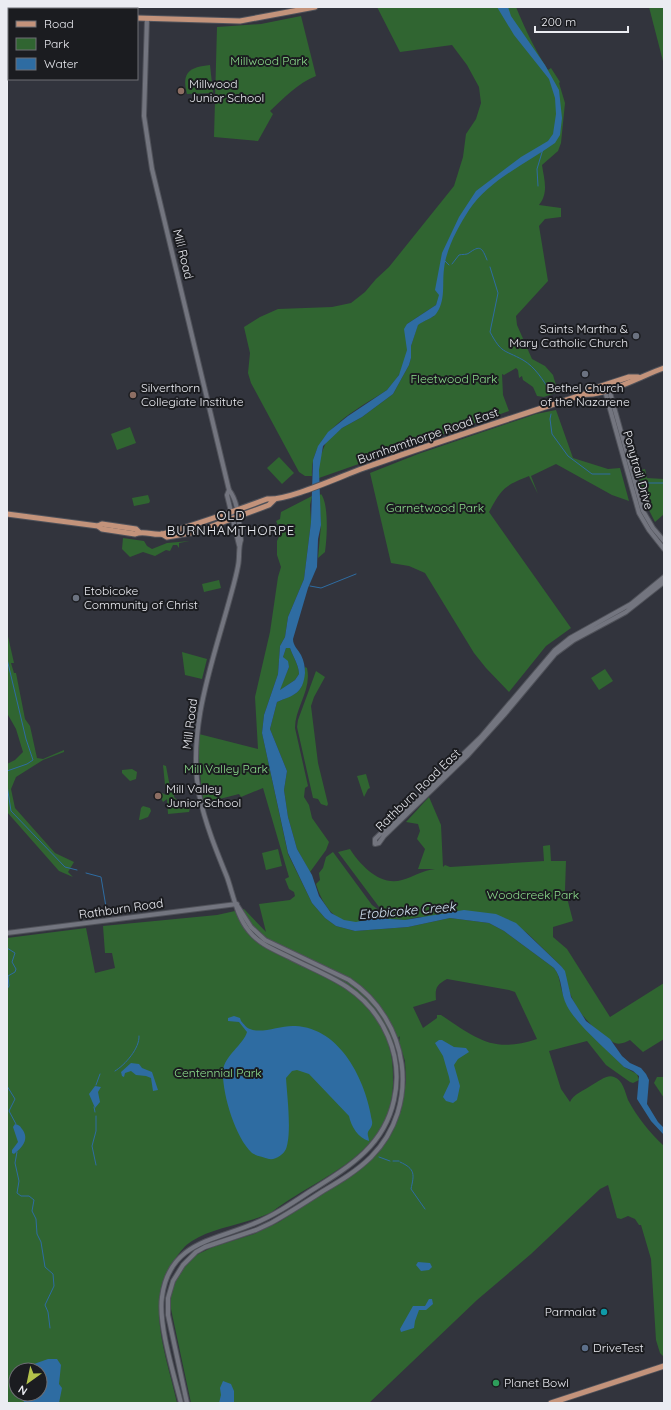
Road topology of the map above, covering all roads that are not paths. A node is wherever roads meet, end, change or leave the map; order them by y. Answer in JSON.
{"nodes":[{"id":1,"x":315,"y":7,"type":"edge"},
{"id":2,"x":138,"y":18,"type":"edge"},
{"id":3,"x":147,"y":19,"type":"junction"},
{"id":4,"x":664,"y":368,"type":"edge"},
{"id":5,"x":638,"y":377,"type":"junction"},
{"id":6,"x":607,"y":390,"type":"junction"},
{"id":7,"x":585,"y":394,"type":"junction"},
{"id":8,"x":276,"y":499,"type":"junction"},
{"id":9,"x":233,"y":511,"type":"junction"},
{"id":10,"x":7,"y":514,"type":"edge"},
{"id":11,"x":235,"y":517,"type":"junction"},
{"id":12,"x":162,"y":534,"type":"junction"},
{"id":13,"x":664,"y":541,"type":"edge"},
{"id":14,"x":664,"y":549,"type":"edge"},
{"id":15,"x":664,"y":577,"type":"edge"},
{"id":16,"x":664,"y":582,"type":"edge"},
{"id":17,"x":237,"y":904,"type":"junction"},
{"id":18,"x":7,"y":933,"type":"edge"},
{"id":19,"x":664,"y":1366,"type":"edge"},
{"id":20,"x":180,"y":1370,"type":"junction"},
{"id":21,"x":173,"y":1371,"type":"junction"},
{"id":22,"x":181,"y":1403,"type":"edge"},
{"id":23,"x":187,"y":1403,"type":"edge"},
{"id":24,"x":551,"y":1403,"type":"edge"}],
"edges":[{"from":1,"to":3,"type":"main road"},
{"from":2,"to":3,"type":"main road"},
{"from":3,"to":9,"type":"street","name":"Mill Road"},
{"from":4,"to":5,"type":"main road","name":"Burnhamthorpe Road East"},
{"from":5,"to":6,"type":"main road","name":"Burnhamthorpe Road East"},
{"from":5,"to":7,"type":"main road","name":"Burnhamthorpe Road East"},
{"from":6,"to":7,"type":"main road","name":"Burnhamthorpe Road East"},
{"from":6,"to":13,"type":"street","name":"Ponytrail Drive"},
{"from":6,"to":14,"type":"street","name":"Ponytrail Drive"},
{"from":7,"to":8,"type":"main road","name":"Burnhamthorpe Road East"},
{"from":8,"to":9,"type":"main road"},
{"from":8,"to":11,"type":"main road"},
{"from":9,"to":11,"type":"street","name":"Mill Road"},
{"from":9,"to":12,"type":"main road"},
{"from":10,"to":12,"type":"main road"},
{"from":11,"to":12,"type":"main road"},
{"from":11,"to":17,"type":"street","name":"Mill Road"},
{"from":15,"to":16,"type":"street","name":"Rathburn Road East"},
{"from":17,"to":18,"type":"street","name":"Rathburn Road"},
{"from":17,"to":20,"type":"street"},
{"from":17,"to":21,"type":"street"},
{"from":19,"to":24,"type":"main road"},
{"from":20,"to":21,"type":"street"},
{"from":20,"to":23,"type":"street"},
{"from":21,"to":22,"type":"street"}]}
